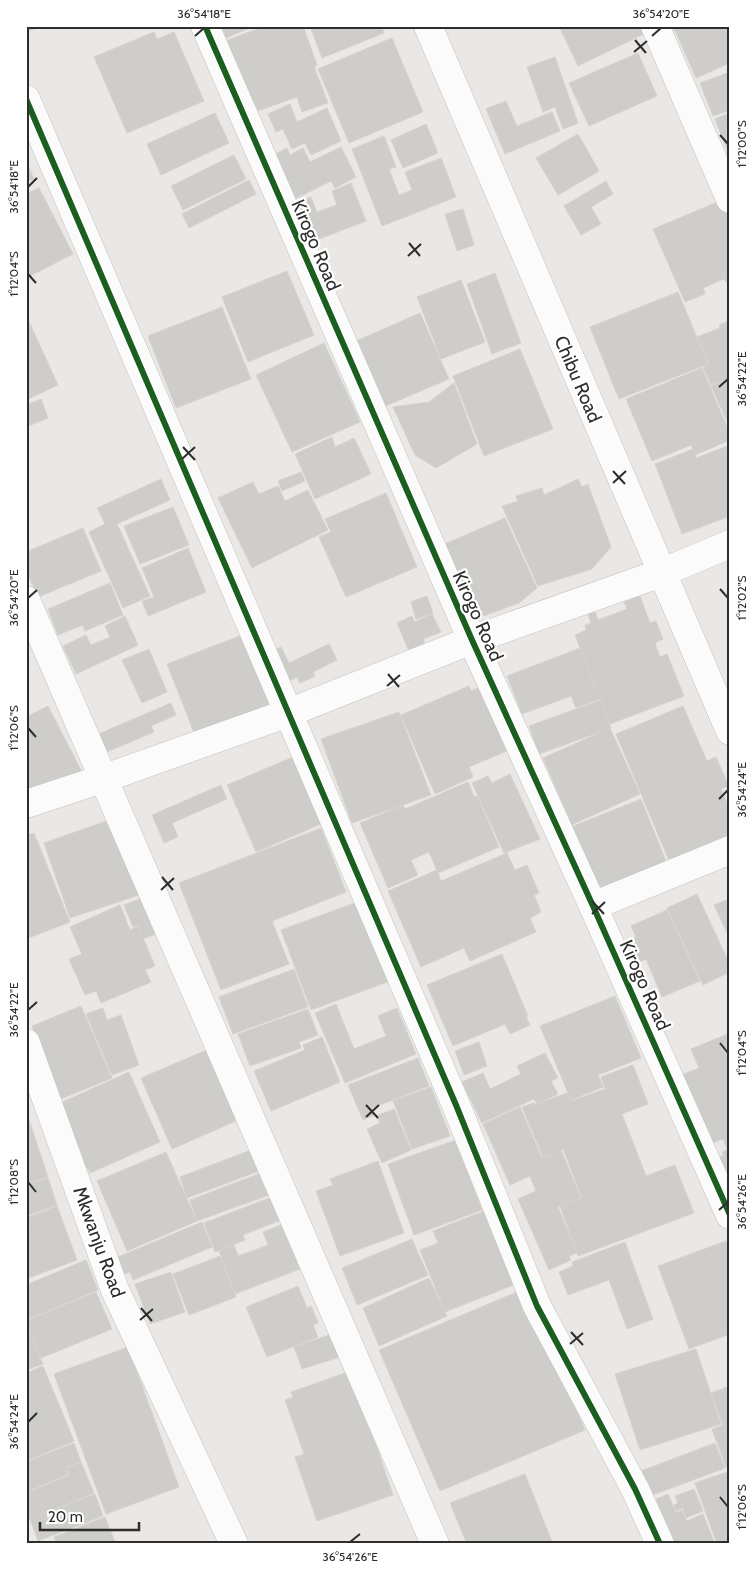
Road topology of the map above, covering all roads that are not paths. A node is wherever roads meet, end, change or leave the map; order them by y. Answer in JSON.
{"nodes":[{"id":1,"x":205,"y":26,"type":"edge"},
{"id":2,"x":428,"y":26,"type":"edge"},
{"id":3,"x":655,"y":26,"type":"edge"},
{"id":4,"x":26,"y":99,"type":"edge"},
{"id":5,"x":730,"y":199,"type":"edge"},
{"id":6,"x":730,"y":544,"type":"edge"},
{"id":7,"x":661,"y":573,"type":"junction"},
{"id":8,"x":26,"y":600,"type":"edge"},
{"id":9,"x":472,"y":640,"type":"junction"},
{"id":10,"x":288,"y":713,"type":"junction"},
{"id":11,"x":730,"y":731,"type":"edge"},
{"id":12,"x":105,"y":778,"type":"junction"},
{"id":13,"x":26,"y":804,"type":"edge"},
{"id":14,"x":730,"y":850,"type":"edge"},
{"id":15,"x":593,"y":906,"type":"junction"},
{"id":16,"x":26,"y":1043,"type":"edge"},
{"id":17,"x":730,"y":1215,"type":"edge"},
{"id":18,"x":234,"y":1544,"type":"edge"},
{"id":19,"x":436,"y":1544,"type":"edge"},
{"id":20,"x":660,"y":1544,"type":"edge"}],
"edges":[{"from":1,"to":9,"type":"street","name":"Kirogo Road"},
{"from":2,"to":7,"type":"street","name":"Chibu Road"},
{"from":3,"to":5,"type":"street"},
{"from":4,"to":10,"type":"street"},
{"from":6,"to":7,"type":"street"},
{"from":7,"to":9,"type":"street"},
{"from":7,"to":11,"type":"street","name":"Chibu Road"},
{"from":8,"to":12,"type":"street"},
{"from":9,"to":10,"type":"street"},
{"from":9,"to":15,"type":"street","name":"Kirogo Road"},
{"from":10,"to":12,"type":"street"},
{"from":10,"to":20,"type":"street"},
{"from":12,"to":13,"type":"street"},
{"from":12,"to":19,"type":"street"},
{"from":14,"to":15,"type":"street"},
{"from":15,"to":17,"type":"street","name":"Kirogo Road"},
{"from":16,"to":18,"type":"street","name":"Mkwanju Road"}]}
